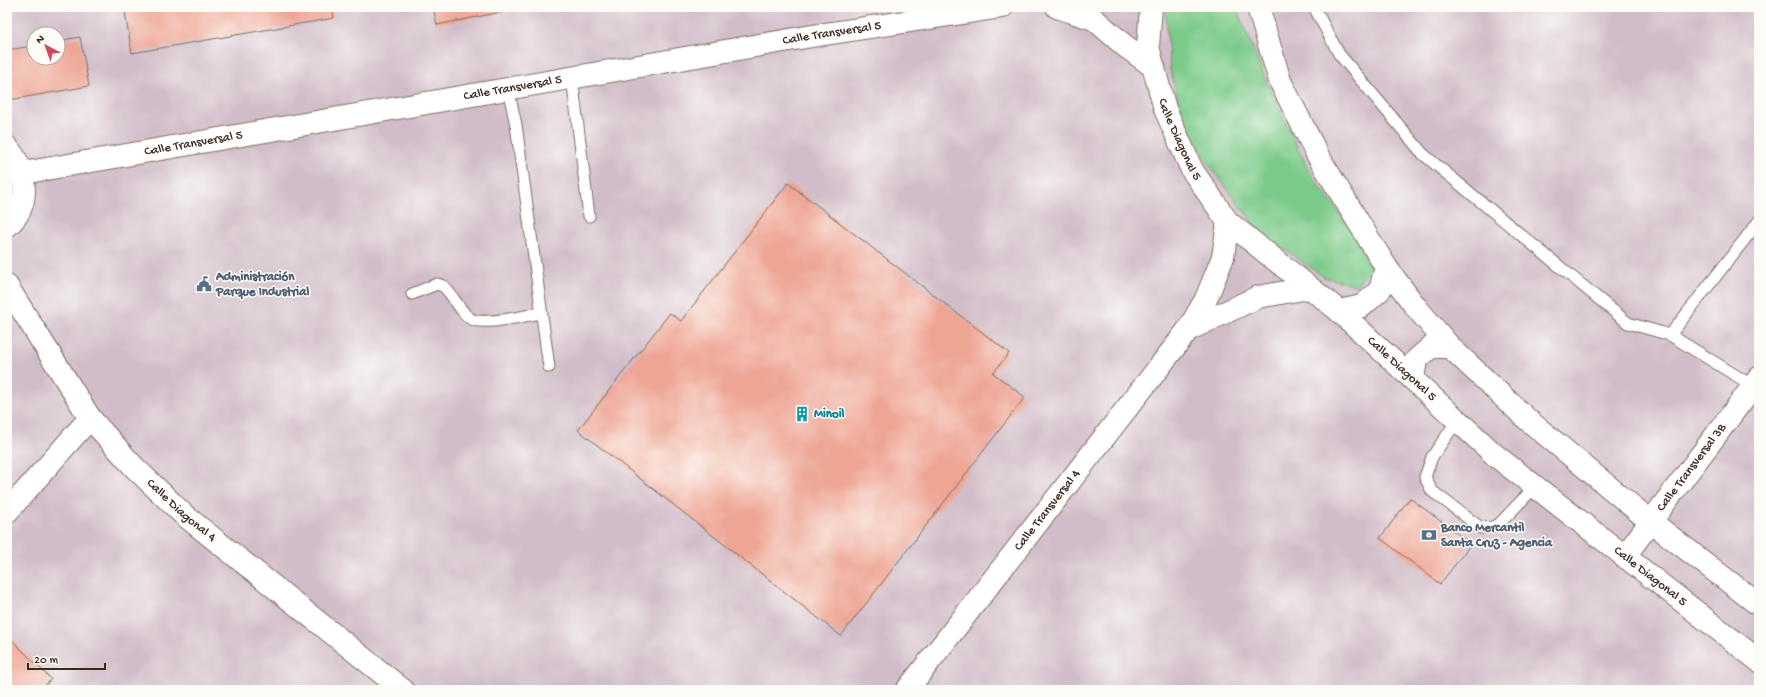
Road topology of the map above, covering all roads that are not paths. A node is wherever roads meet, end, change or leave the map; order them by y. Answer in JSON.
{"nodes":[{"id":1,"x":1002,"y":7,"type":"edge"},
{"id":2,"x":1057,"y":7,"type":"edge"},
{"id":3,"x":1151,"y":7,"type":"edge"},
{"id":4,"x":1258,"y":7,"type":"edge"},
{"id":5,"x":1314,"y":7,"type":"edge"},
{"id":6,"x":1154,"y":67,"type":"junction"},
{"id":7,"x":572,"y":78,"type":"junction"},
{"id":8,"x":508,"y":88,"type":"junction"},
{"id":9,"x":7,"y":147,"type":"edge"},
{"id":10,"x":23,"y":173,"type":"junction"},
{"id":11,"x":589,"y":216,"type":"dead end"},
{"id":12,"x":1759,"y":221,"type":"edge"},
{"id":13,"x":1228,"y":222,"type":"junction"},
{"id":14,"x":7,"y":226,"type":"edge"},
{"id":15,"x":1386,"y":267,"type":"junction"},
{"id":16,"x":7,"y":286,"type":"edge"},
{"id":17,"x":1309,"y":288,"type":"junction"},
{"id":18,"x":412,"y":294,"type":"dead end"},
{"id":19,"x":1339,"y":311,"type":"junction"},
{"id":20,"x":542,"y":313,"type":"junction"},
{"id":21,"x":1188,"y":330,"type":"junction"},
{"id":22,"x":1670,"y":336,"type":"junction"},
{"id":23,"x":1450,"y":347,"type":"junction"},
{"id":24,"x":549,"y":367,"type":"dead end"},
{"id":25,"x":1413,"y":379,"type":"junction"},
{"id":26,"x":1756,"y":382,"type":"edge"},
{"id":27,"x":90,"y":418,"type":"junction"},
{"id":28,"x":1458,"y":421,"type":"junction"},
{"id":29,"x":1535,"y":487,"type":"junction"},
{"id":30,"x":7,"y":512,"type":"edge"},
{"id":31,"x":1650,"y":521,"type":"junction"},
{"id":32,"x":1624,"y":557,"type":"junction"},
{"id":33,"x":1759,"y":605,"type":"edge"},
{"id":34,"x":1759,"y":661,"type":"edge"},
{"id":35,"x":403,"y":690,"type":"edge"},
{"id":36,"x":907,"y":690,"type":"edge"}],
"edges":[{"from":1,"to":7,"type":"street","name":"Calle Transversal 5"},
{"from":2,"to":6,"type":"street"},
{"from":3,"to":6,"type":"street","name":"Calle Diagonal 5"},
{"from":4,"to":15,"type":"street"},
{"from":5,"to":22,"type":"lane"},
{"from":6,"to":13,"type":"street","name":"Calle Diagonal 5"},
{"from":7,"to":8,"type":"street","name":"Calle Transversal 5"},
{"from":7,"to":11,"type":"lane"},
{"from":8,"to":10,"type":"street","name":"Calle Transversal 5"},
{"from":8,"to":20,"type":"lane"},
{"from":9,"to":10,"type":"street"},
{"from":10,"to":14,"type":"street"},
{"from":12,"to":22,"type":"lane"},
{"from":13,"to":17,"type":"street","name":"Calle Diagonal 5"},
{"from":13,"to":21,"type":"street","name":"Calle Transversal 4"},
{"from":15,"to":19,"type":"street"},
{"from":15,"to":23,"type":"street"},
{"from":16,"to":27,"type":"street","name":"Calle Diagonal 4"},
{"from":17,"to":19,"type":"street","name":"Calle Diagonal 5"},
{"from":17,"to":21,"type":"street","name":"Calle Transversal 4"},
{"from":18,"to":20,"type":"lane"},
{"from":19,"to":25,"type":"street","name":"Calle Diagonal 5"},
{"from":20,"to":24,"type":"lane"},
{"from":21,"to":36,"type":"street","name":"Calle Transversal 4"},
{"from":22,"to":26,"type":"lane"},
{"from":23,"to":25,"type":"street"},
{"from":23,"to":31,"type":"street"},
{"from":25,"to":28,"type":"street","name":"Calle Diagonal 5"},
{"from":26,"to":31,"type":"street","name":"Calle Transversal 3B"},
{"from":27,"to":30,"type":"street"},
{"from":27,"to":35,"type":"street","name":"Calle Diagonal 4"},
{"from":28,"to":29,"type":"street","name":"Calle Diagonal 5"},
{"from":28,"to":29,"type":"lane"},
{"from":29,"to":32,"type":"street","name":"Calle Diagonal 5"},
{"from":31,"to":32,"type":"street","name":"Calle Transversal 3B"},
{"from":31,"to":33,"type":"street"},
{"from":32,"to":34,"type":"street","name":"Calle Diagonal 5"}]}
